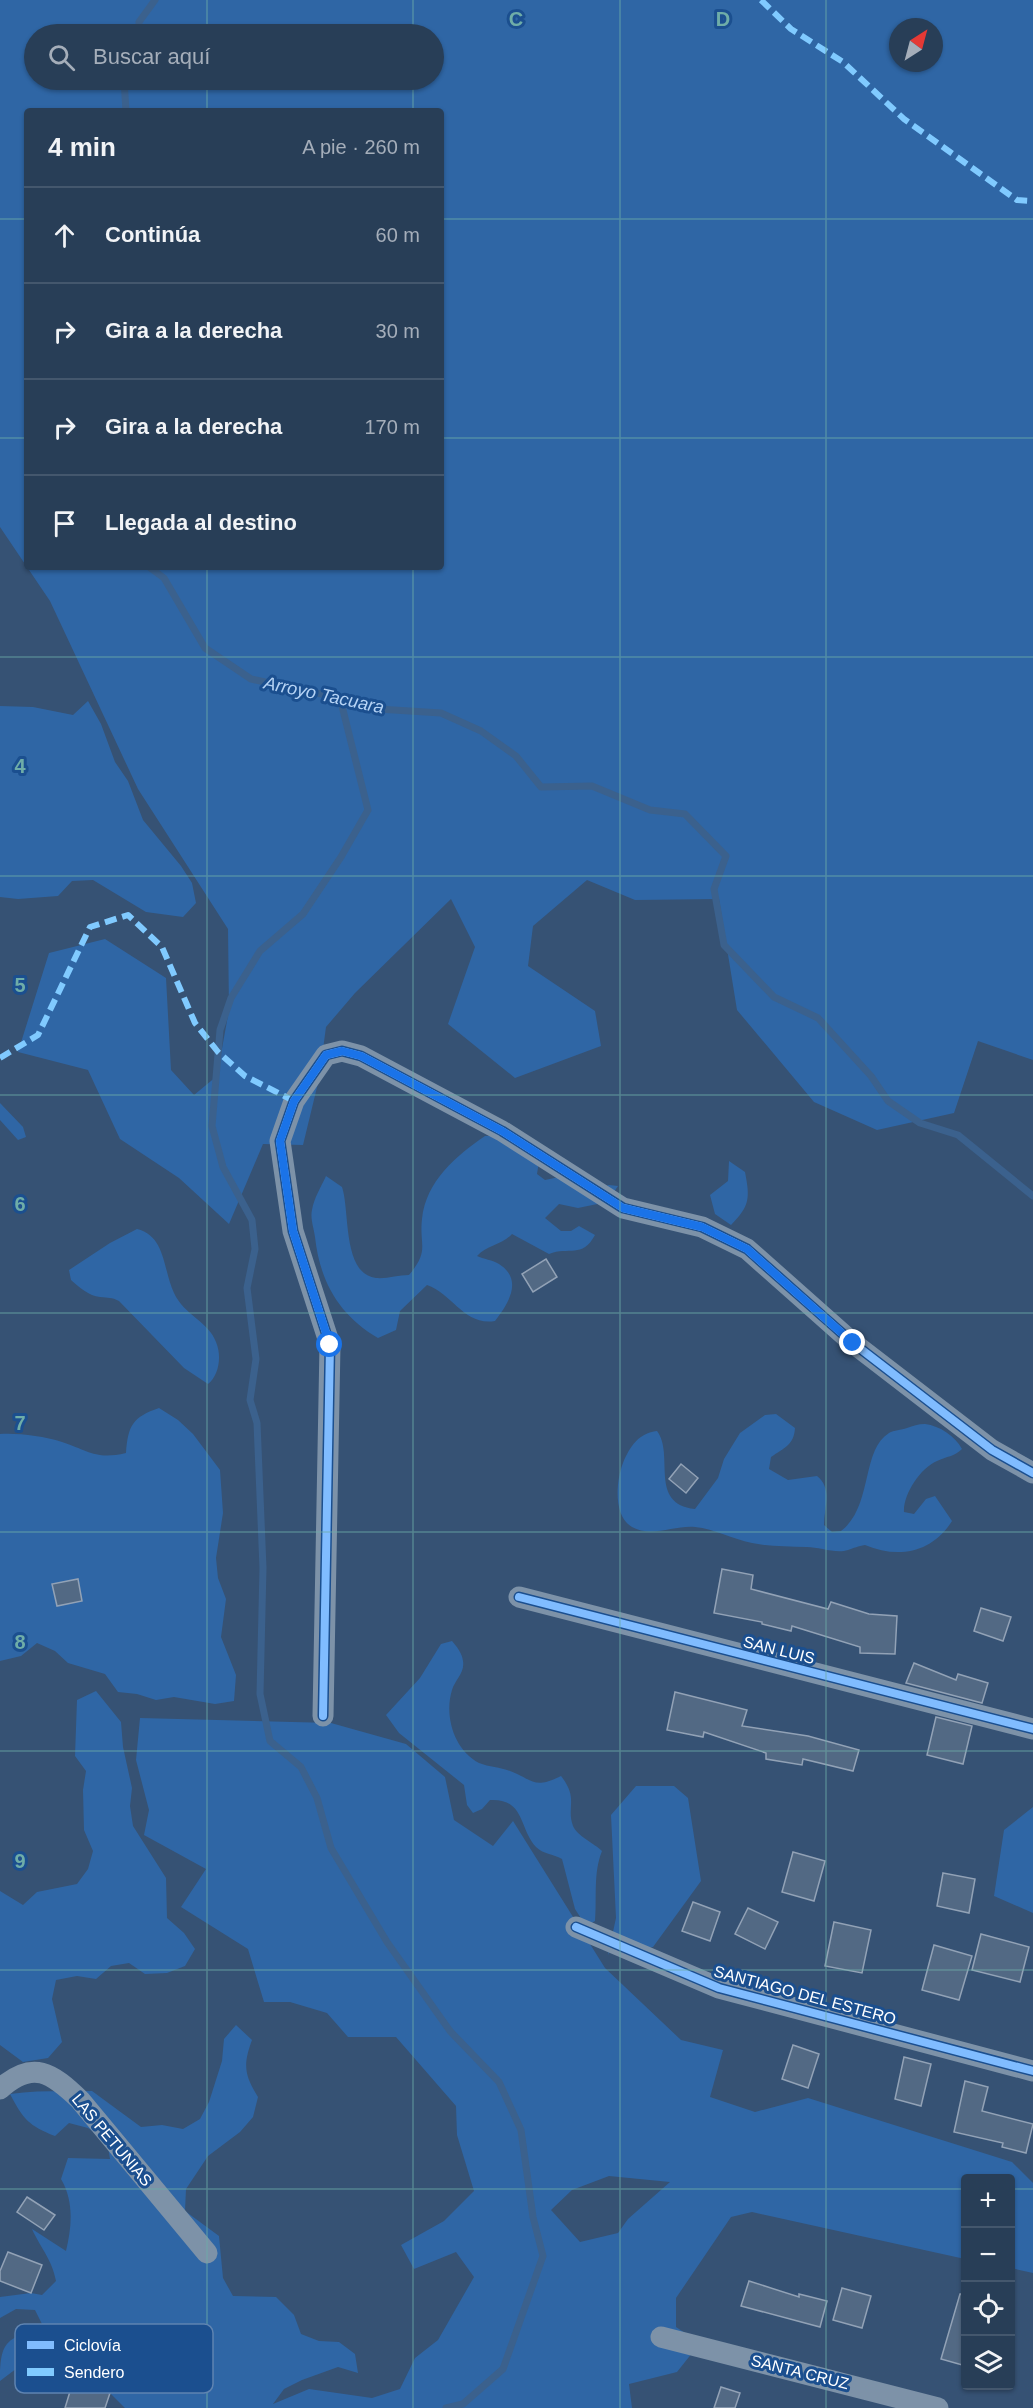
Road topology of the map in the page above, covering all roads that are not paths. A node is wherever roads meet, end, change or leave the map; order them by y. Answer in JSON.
{"nodes":[{"id":1,"x":1033,"y":1473,"type":"edge"},
{"id":2,"x":519,"y":1597,"type":"dead end"},
{"id":3,"x":323,"y":1716,"type":"dead end"},
{"id":4,"x":1033,"y":1729,"type":"edge"},
{"id":5,"x":576,"y":1927,"type":"dead end"},
{"id":6,"x":1033,"y":2071,"type":"edge"},
{"id":7,"x":0,"y":2089,"type":"edge"},
{"id":8,"x":207,"y":2253,"type":"dead end"},
{"id":9,"x":661,"y":2337,"type":"dead end"},
{"id":10,"x":938,"y":2408,"type":"edge"}],
"edges":[{"from":1,"to":3,"type":"street"},
{"from":2,"to":4,"type":"street","name":"SAN LUIS"},
{"from":5,"to":6,"type":"street","name":"SANTIAGO DEL ESTERO"},
{"from":7,"to":8,"type":"street","name":"LAS PETUNIAS"},
{"from":9,"to":10,"type":"street","name":"SANTA CRUZ"}]}
